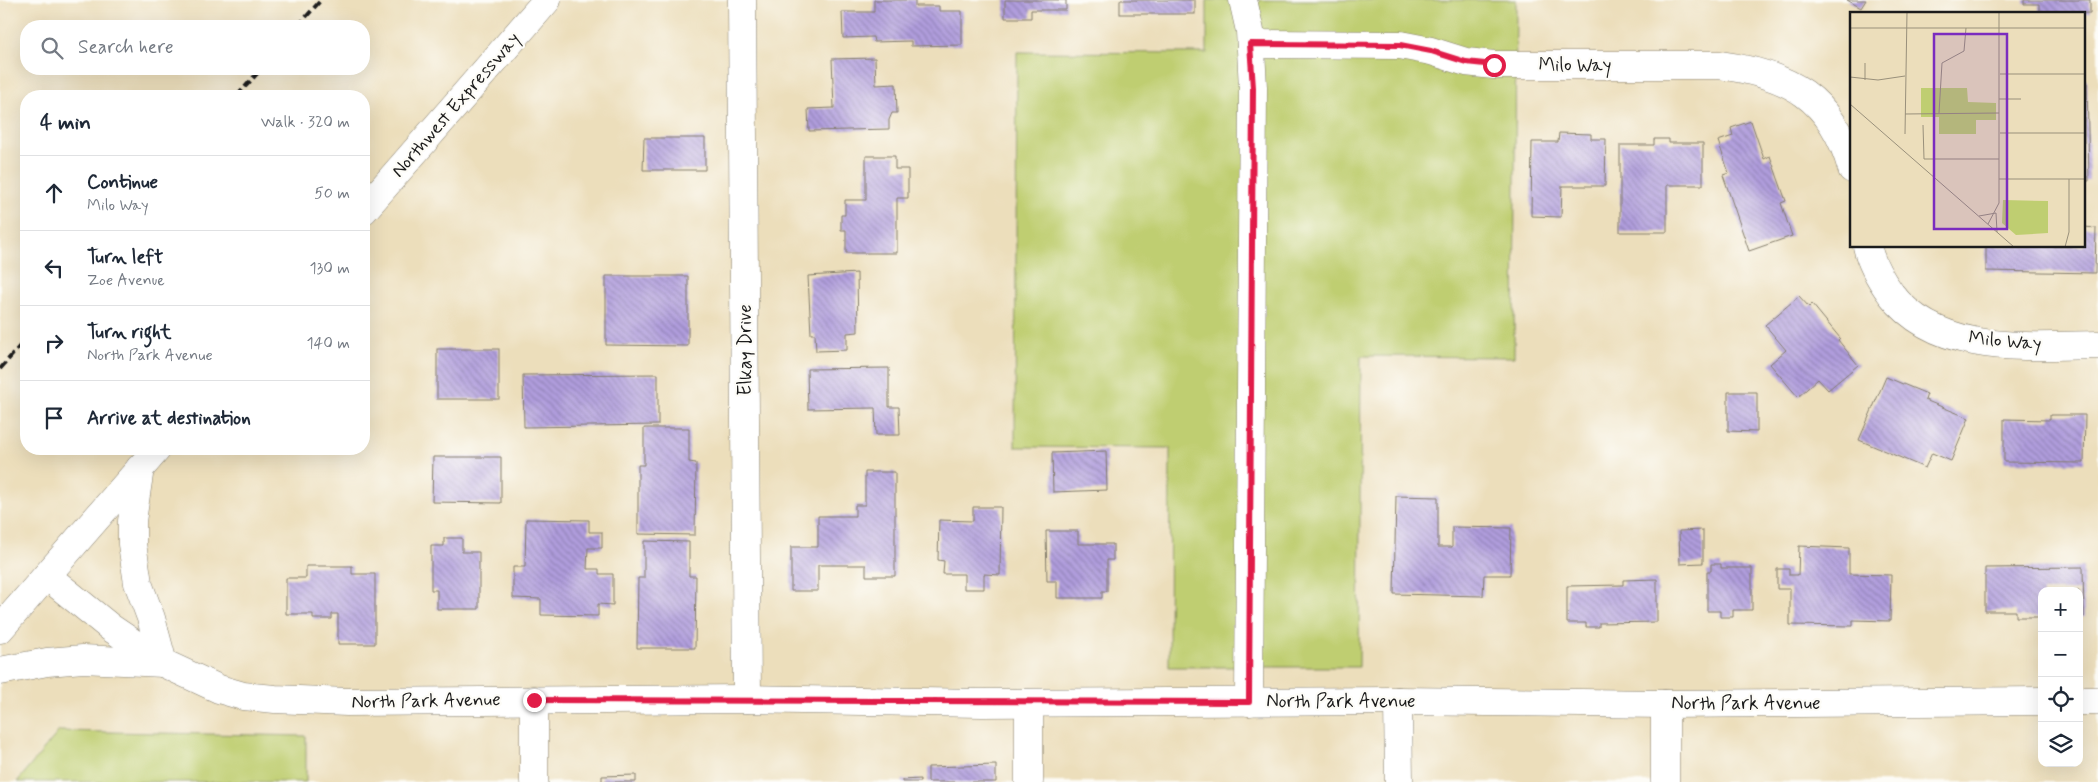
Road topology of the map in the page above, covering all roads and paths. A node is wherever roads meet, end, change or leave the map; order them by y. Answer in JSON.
{"nodes":[{"id":1,"x":547,"y":0,"type":"edge"},
{"id":2,"x":742,"y":0,"type":"edge"},
{"id":3,"x":1243,"y":0,"type":"edge"},
{"id":4,"x":1250,"y":44,"type":"junction"},
{"id":5,"x":1850,"y":163,"type":"edge"},
{"id":6,"x":370,"y":203,"type":"edge"},
{"id":7,"x":1868,"y":248,"type":"edge"},
{"id":8,"x":2098,"y":345,"type":"edge"},
{"id":9,"x":149,"y":459,"type":"edge"},
{"id":10,"x":47,"y":576,"type":"junction"},
{"id":11,"x":0,"y":629,"type":"edge"},
{"id":12,"x":163,"y":663,"type":"junction"},
{"id":13,"x":0,"y":671,"type":"edge"},
{"id":14,"x":534,"y":700,"type":"junction"},
{"id":15,"x":748,"y":700,"type":"junction"},
{"id":16,"x":1398,"y":701,"type":"junction"},
{"id":17,"x":2083,"y":701,"type":"edge"},
{"id":18,"x":2098,"y":701,"type":"edge"},
{"id":19,"x":1249,"y":702,"type":"junction"},
{"id":20,"x":2038,"y":702,"type":"edge"},
{"id":21,"x":1029,"y":703,"type":"junction"},
{"id":22,"x":1665,"y":704,"type":"junction"},
{"id":23,"x":534,"y":782,"type":"edge"},
{"id":24,"x":1029,"y":782,"type":"edge"},
{"id":25,"x":1398,"y":782,"type":"edge"},
{"id":26,"x":1665,"y":782,"type":"edge"}],
"edges":[{"from":1,"to":6,"type":"street","name":"Northwest Expressway"},
{"from":2,"to":15,"type":"street","name":"Elkay Drive"},
{"from":3,"to":4,"type":"street"},
{"from":4,"to":5,"type":"street","name":"Milo Way"},
{"from":4,"to":19,"type":"street"},
{"from":7,"to":8,"type":"street","name":"Milo Way"},
{"from":9,"to":10,"type":"street"},
{"from":9,"to":12,"type":"street"},
{"from":10,"to":11,"type":"street"},
{"from":10,"to":12,"type":"street","name":"North Park Avenue"},
{"from":12,"to":13,"type":"street"},
{"from":12,"to":14,"type":"street","name":"North Park Avenue"},
{"from":14,"to":15,"type":"street","name":"North Park Avenue"},
{"from":14,"to":23,"type":"street"},
{"from":15,"to":21,"type":"street","name":"North Park Avenue"},
{"from":16,"to":19,"type":"street","name":"North Park Avenue"},
{"from":16,"to":22,"type":"street","name":"North Park Avenue"},
{"from":16,"to":25,"type":"street"},
{"from":17,"to":18,"type":"street"},
{"from":19,"to":21,"type":"street","name":"North Park Avenue"},
{"from":20,"to":22,"type":"street","name":"North Park Avenue"},
{"from":21,"to":24,"type":"street"},
{"from":22,"to":26,"type":"street"}]}
